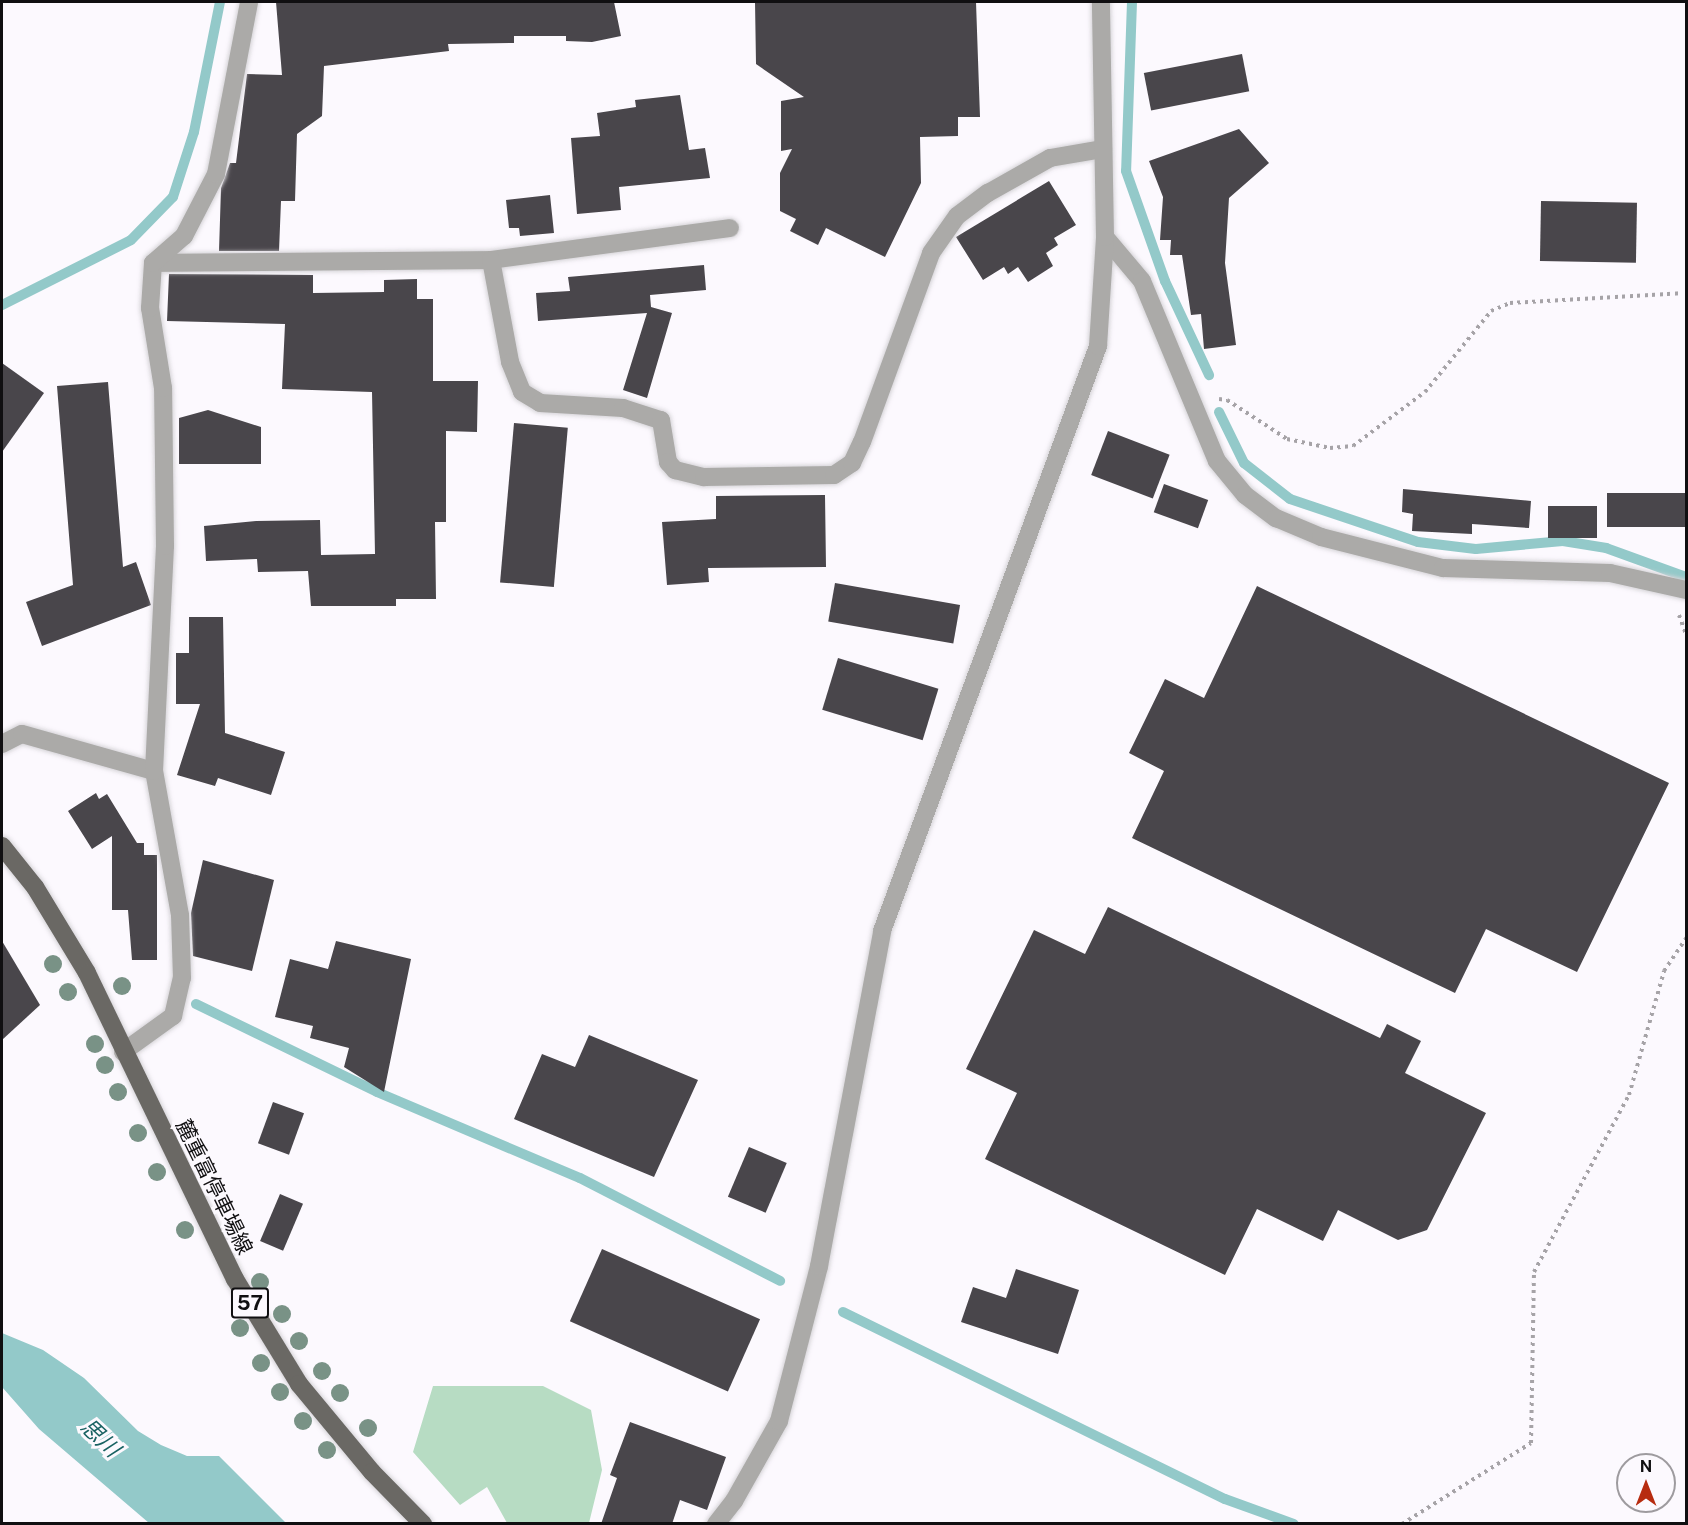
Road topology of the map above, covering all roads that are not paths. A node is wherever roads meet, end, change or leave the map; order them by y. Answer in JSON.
{"nodes":[{"id":1,"x":249,"y":2,"type":"edge"},
{"id":2,"x":1101,"y":2,"type":"edge"},
{"id":3,"x":1104,"y":149,"type":"junction"},
{"id":4,"x":730,"y":228,"type":"dead end"},
{"id":5,"x":1105,"y":237,"type":"junction"},
{"id":6,"x":491,"y":260,"type":"junction"},
{"id":7,"x":153,"y":263,"type":"junction"},
{"id":8,"x":1686,"y":590,"type":"edge"},
{"id":9,"x":2,"y":744,"type":"edge"},
{"id":10,"x":154,"y":771,"type":"junction"},
{"id":11,"x":2,"y":846,"type":"edge"},
{"id":12,"x":123,"y":1052,"type":"junction"},
{"id":13,"x":423,"y":1524,"type":"edge"},
{"id":14,"x":716,"y":1524,"type":"edge"}],
"edges":[{"from":1,"to":7,"type":"street"},
{"from":2,"to":3,"type":"street"},
{"from":3,"to":5,"type":"street"},
{"from":3,"to":6,"type":"street"},
{"from":4,"to":6,"type":"street"},
{"from":5,"to":8,"type":"street"},
{"from":5,"to":14,"type":"street"},
{"from":6,"to":7,"type":"street"},
{"from":7,"to":10,"type":"street"},
{"from":9,"to":10,"type":"street"},
{"from":10,"to":12,"type":"street"},
{"from":11,"to":12,"type":"main road","name":"麓重富停車場線","number":"57"},
{"from":12,"to":13,"type":"main road","name":"麓重富停車場線","number":"57"}]}
